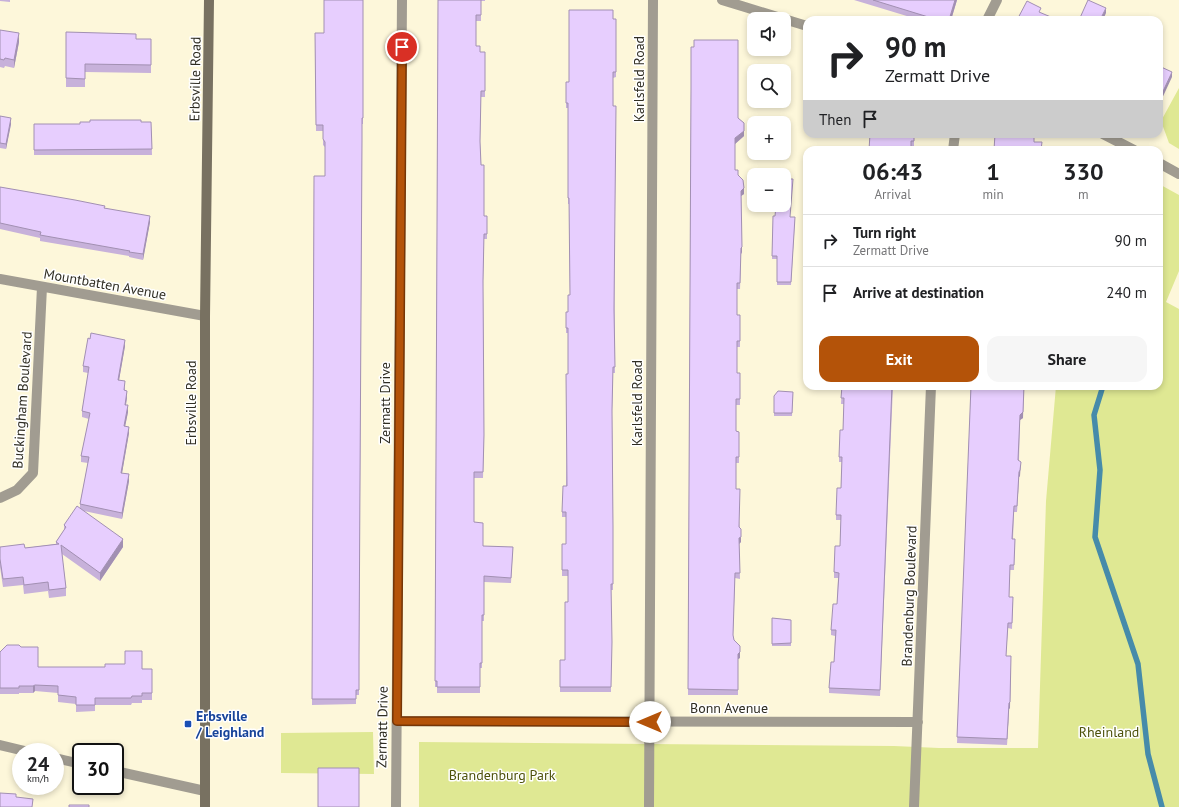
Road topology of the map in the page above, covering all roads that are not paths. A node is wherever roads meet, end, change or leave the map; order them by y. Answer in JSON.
{"nodes":[{"id":1,"x":210,"y":0,"type":"edge"},
{"id":2,"x":402,"y":0,"type":"edge"},
{"id":3,"x":653,"y":0,"type":"edge"},
{"id":4,"x":722,"y":0,"type":"edge"},
{"id":5,"x":997,"y":0,"type":"edge"},
{"id":6,"x":761,"y":12,"type":"edge"},
{"id":7,"x":989,"y":16,"type":"edge"},
{"id":8,"x":791,"y":21,"type":"edge"},
{"id":9,"x":803,"y":25,"type":"edge"},
{"id":10,"x":1111,"y":138,"type":"edge"},
{"id":11,"x":1126,"y":146,"type":"edge"},
{"id":12,"x":1163,"y":165,"type":"edge"},
{"id":13,"x":1179,"y":174,"type":"edge"},
{"id":14,"x":0,"y":279,"type":"edge"},
{"id":15,"x":42,"y":287,"type":"junction"},
{"id":16,"x":205,"y":316,"type":"junction"},
{"id":17,"x":931,"y":390,"type":"edge"},
{"id":18,"x":0,"y":498,"type":"edge"},
{"id":19,"x":397,"y":721,"type":"junction"},
{"id":20,"x":650,"y":722,"type":"junction"},
{"id":21,"x":918,"y":722,"type":"junction"},
{"id":22,"x":0,"y":745,"type":"edge"},
{"id":23,"x":12,"y":748,"type":"edge"},
{"id":24,"x":124,"y":773,"type":"edge"},
{"id":25,"x":205,"y":791,"type":"junction"},
{"id":26,"x":205,"y":807,"type":"edge"},
{"id":27,"x":396,"y":807,"type":"edge"},
{"id":28,"x":649,"y":807,"type":"edge"},
{"id":29,"x":914,"y":807,"type":"edge"}],
"edges":[{"from":1,"to":16,"type":"main road","name":"Erbsville Road"},
{"from":2,"to":19,"type":"street","name":"Zermatt Drive"},
{"from":3,"to":20,"type":"street","name":"Karlsfeld Road"},
{"from":4,"to":6,"type":"street"},
{"from":5,"to":7,"type":"street"},
{"from":8,"to":9,"type":"street"},
{"from":10,"to":11,"type":"street"},
{"from":12,"to":13,"type":"street"},
{"from":14,"to":15,"type":"street","name":"Mountbatten Avenue"},
{"from":15,"to":16,"type":"street","name":"Mountbatten Avenue"},
{"from":15,"to":18,"type":"street","name":"Buckingham Boulevard"},
{"from":16,"to":25,"type":"main road","name":"Erbsville Road"},
{"from":17,"to":21,"type":"street","name":"Brandenburg Boulevard"},
{"from":19,"to":20,"type":"street","name":"Bonn Avenue"},
{"from":19,"to":27,"type":"street","name":"Zermatt Drive"},
{"from":20,"to":21,"type":"street","name":"Bonn Avenue"},
{"from":20,"to":28,"type":"street","name":"Karlsfeld Road"},
{"from":21,"to":29,"type":"street","name":"Brandenburg Boulevard"},
{"from":22,"to":23,"type":"street"},
{"from":24,"to":25,"type":"street"},
{"from":25,"to":26,"type":"main road","name":"Erbsville Road"}]}
